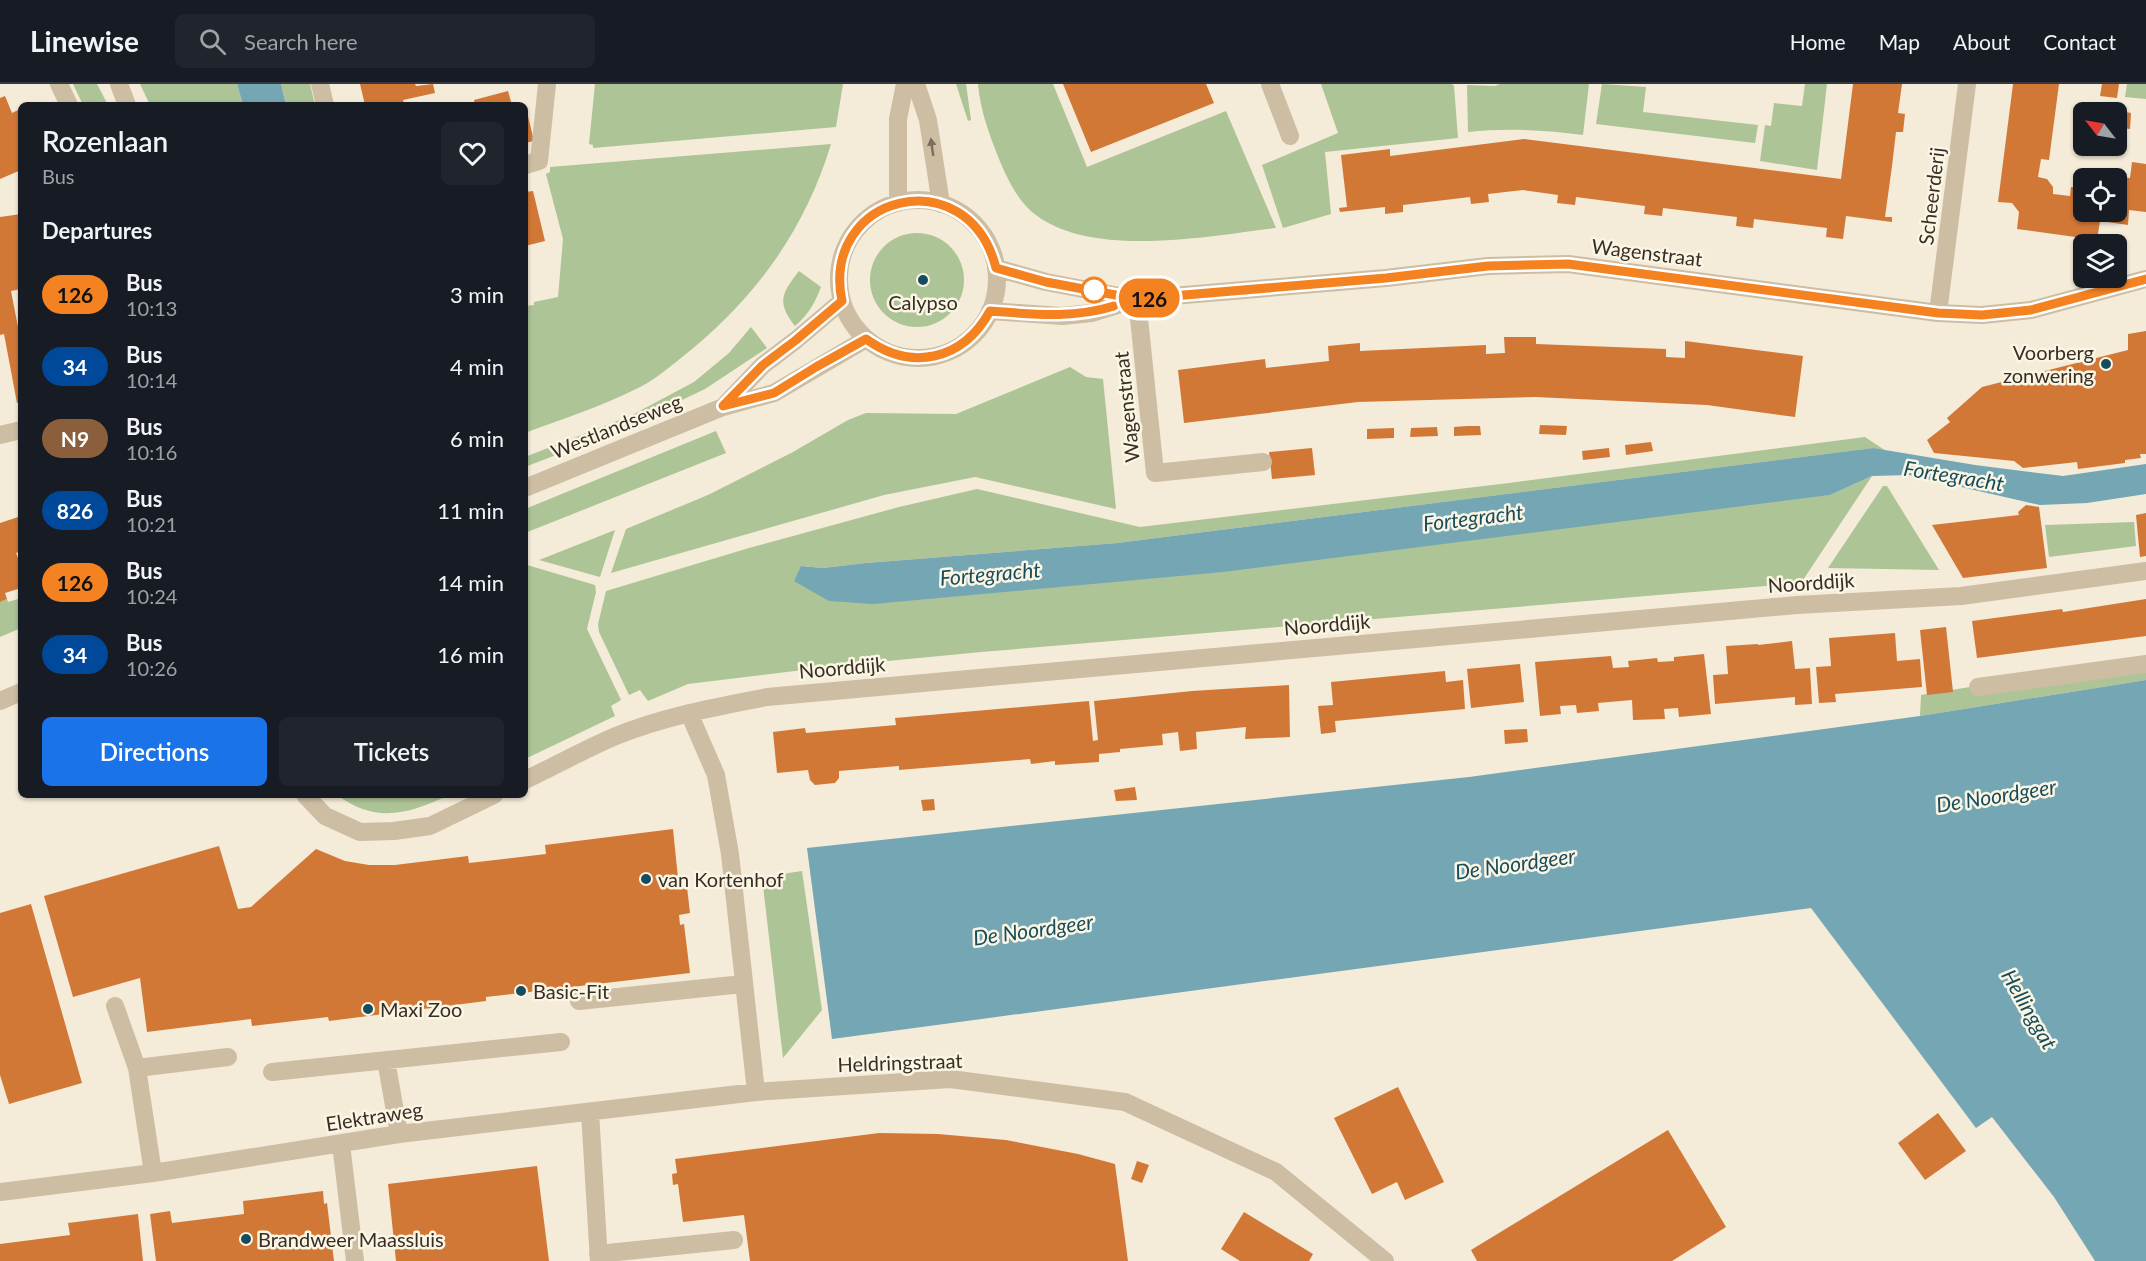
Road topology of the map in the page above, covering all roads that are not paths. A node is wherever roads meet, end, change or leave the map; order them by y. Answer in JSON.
{"nodes":[{"id":1,"x":59,"y":84,"type":"edge"},
{"id":2,"x":118,"y":84,"type":"edge"},
{"id":3,"x":320,"y":84,"type":"edge"},
{"id":4,"x":547,"y":84,"type":"edge"},
{"id":5,"x":905,"y":84,"type":"edge"},
{"id":6,"x":916,"y":84,"type":"edge"},
{"id":7,"x":1270,"y":84,"type":"edge"},
{"id":8,"x":1967,"y":84,"type":"edge"},
{"id":9,"x":68,"y":102,"type":"edge"},
{"id":10,"x":126,"y":102,"type":"edge"},
{"id":11,"x":324,"y":102,"type":"edge"},
{"id":12,"x":1290,"y":136,"type":"dead end"},
{"id":13,"x":532,"y":163,"type":"edge"},
{"id":14,"x":898,"y":203,"type":"junction"},
{"id":15,"x":941,"y":204,"type":"junction"},
{"id":16,"x":996,"y":268,"type":"junction"},
{"id":17,"x":2146,"y":279,"type":"edge"},
{"id":18,"x":1137,"y":299,"type":"junction"},
{"id":19,"x":842,"y":301,"type":"junction"},
{"id":20,"x":990,"y":311,"type":"junction"},
{"id":21,"x":1938,"y":313,"type":"junction"},
{"id":22,"x":866,"y":339,"type":"junction"},
{"id":23,"x":723,"y":406,"type":"junction"},
{"id":24,"x":18,"y":431,"type":"edge"},
{"id":25,"x":0,"y":435,"type":"edge"},
{"id":26,"x":1263,"y":462,"type":"dead end"},
{"id":27,"x":528,"y":487,"type":"edge"},
{"id":28,"x":2146,"y":572,"type":"edge"},
{"id":29,"x":2146,"y":664,"type":"edge"},
{"id":30,"x":1978,"y":687,"type":"dead end"},
{"id":31,"x":18,"y":693,"type":"edge"},
{"id":32,"x":0,"y":701,"type":"edge"},
{"id":33,"x":689,"y":713,"type":"junction"},
{"id":34,"x":528,"y":779,"type":"edge"},
{"id":35,"x":308,"y":798,"type":"edge"},
{"id":36,"x":488,"y":798,"type":"edge"},
{"id":37,"x":743,"y":984,"type":"junction"},
{"id":38,"x":579,"y":1001,"type":"dead end"},
{"id":39,"x":115,"y":1006,"type":"dead end"},
{"id":40,"x":561,"y":1042,"type":"dead end"},
{"id":41,"x":228,"y":1058,"type":"dead end"},
{"id":42,"x":386,"y":1060,"type":"junction"},
{"id":43,"x":137,"y":1068,"type":"junction"},
{"id":44,"x":272,"y":1072,"type":"dead end"},
{"id":45,"x":756,"y":1092,"type":"junction"},
{"id":46,"x":590,"y":1112,"type":"junction"},
{"id":47,"x":399,"y":1134,"type":"junction"},
{"id":48,"x":341,"y":1144,"type":"junction"},
{"id":49,"x":153,"y":1173,"type":"junction"},
{"id":50,"x":0,"y":1192,"type":"edge"},
{"id":51,"x":734,"y":1240,"type":"dead end"},
{"id":52,"x":598,"y":1257,"type":"edge"},
{"id":53,"x":355,"y":1261,"type":"edge"},
{"id":54,"x":1385,"y":1261,"type":"edge"}],
"edges":[{"from":1,"to":9,"type":"street"},
{"from":2,"to":10,"type":"street"},
{"from":3,"to":11,"type":"street"},
{"from":4,"to":13,"type":"street"},
{"from":5,"to":14,"type":"street"},
{"from":15,"to":6,"type":"street","one_way":true},
{"from":7,"to":12,"type":"street"},
{"from":8,"to":21,"type":"street","name":"Scheerderij"},
{"from":14,"to":15,"type":"street"},
{"from":14,"to":19,"type":"street"},
{"from":15,"to":16,"type":"street"},
{"from":16,"to":18,"type":"street","name":"Wagenstraat"},
{"from":16,"to":20,"type":"street"},
{"from":17,"to":21,"type":"street","name":"Wagenstraat"},
{"from":18,"to":20,"type":"street","name":"Wagenstraat"},
{"from":18,"to":21,"type":"street","name":"Wagenstraat"},
{"from":18,"to":26,"type":"street","name":"Wagenstraat"},
{"from":19,"to":22,"type":"street"},
{"from":19,"to":23,"type":"street","name":"Westlandseweg"},
{"from":20,"to":22,"type":"street"},
{"from":22,"to":23,"type":"street","name":"Westlandseweg"},
{"from":23,"to":27,"type":"street","name":"Westlandseweg"},
{"from":24,"to":25,"type":"street"},
{"from":28,"to":33,"type":"street","name":"Noorddijk"},
{"from":29,"to":30,"type":"street"},
{"from":31,"to":32,"type":"street"},
{"from":33,"to":34,"type":"street","name":"Noorddijk"},
{"from":33,"to":37,"type":"street"},
{"from":35,"to":36,"type":"street"},
{"from":37,"to":38,"type":"street"},
{"from":37,"to":45,"type":"street"},
{"from":39,"to":43,"type":"street"},
{"from":40,"to":42,"type":"street"},
{"from":41,"to":43,"type":"street"},
{"from":42,"to":44,"type":"street"},
{"from":42,"to":47,"type":"street"},
{"from":43,"to":49,"type":"street"},
{"from":45,"to":46,"type":"street","name":"Elektraweg"},
{"from":45,"to":54,"type":"street","name":"Heldringstraat"},
{"from":46,"to":47,"type":"street","name":"Elektraweg"},
{"from":46,"to":52,"type":"street"},
{"from":47,"to":48,"type":"street","name":"Elektraweg"},
{"from":48,"to":49,"type":"street","name":"Elektraweg"},
{"from":48,"to":53,"type":"street"},
{"from":49,"to":50,"type":"street","name":"Elektraweg"},
{"from":51,"to":52,"type":"street"}]}
